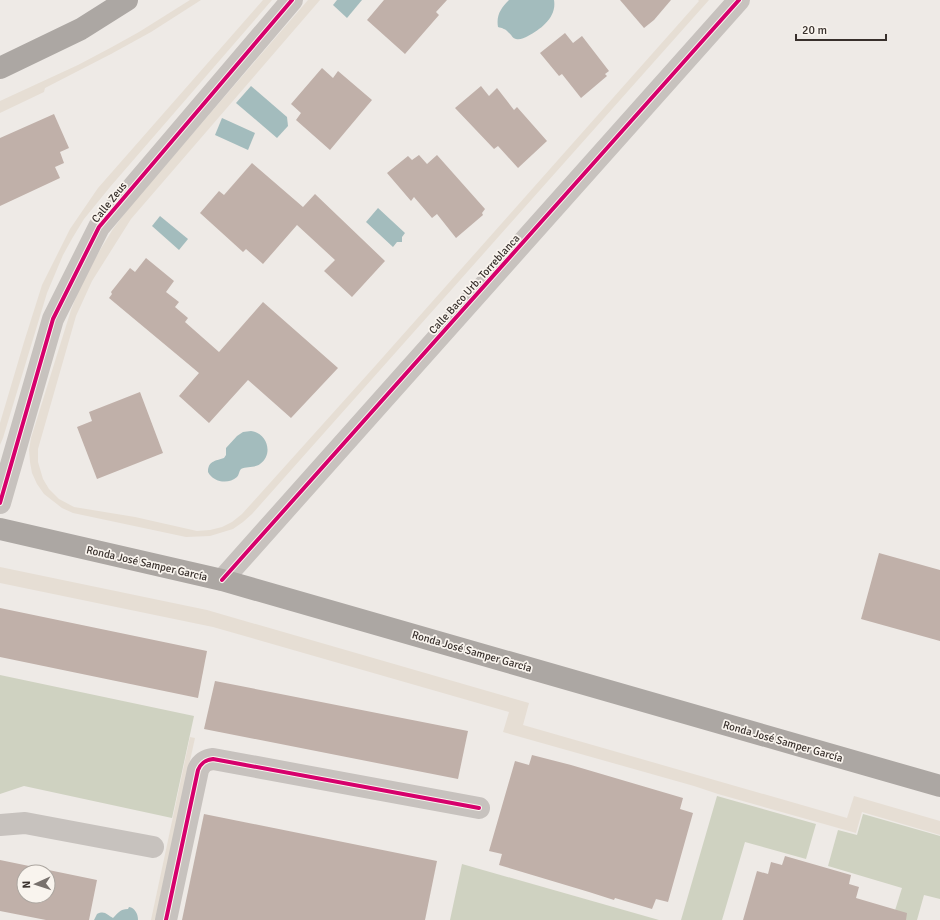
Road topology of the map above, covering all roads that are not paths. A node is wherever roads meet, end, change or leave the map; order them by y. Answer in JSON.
{"nodes":[{"id":1,"x":127,"y":0,"type":"edge"},
{"id":2,"x":292,"y":0,"type":"edge"},
{"id":3,"x":739,"y":0,"type":"edge"},
{"id":4,"x":0,"y":68,"type":"edge"},
{"id":5,"x":0,"y":503,"type":"edge"},
{"id":6,"x":0,"y":530,"type":"edge"},
{"id":7,"x":222,"y":580,"type":"junction"},
{"id":8,"x":940,"y":786,"type":"edge"},
{"id":9,"x":479,"y":808,"type":"dead end"},
{"id":10,"x":0,"y":825,"type":"edge"},
{"id":11,"x":153,"y":847,"type":"dead end"},
{"id":12,"x":166,"y":920,"type":"edge"}],
"edges":[{"from":1,"to":4,"type":"main road"},
{"from":2,"to":5,"type":"street","name":"Calle Zeus"},
{"from":3,"to":7,"type":"street","name":"Calle Baco Urb. Torreblanca"},
{"from":6,"to":7,"type":"main road","name":"Ronda José Samper García"},
{"from":7,"to":8,"type":"main road","name":"Ronda José Samper García"},
{"from":9,"to":12,"type":"street"},
{"from":10,"to":11,"type":"street"}]}
